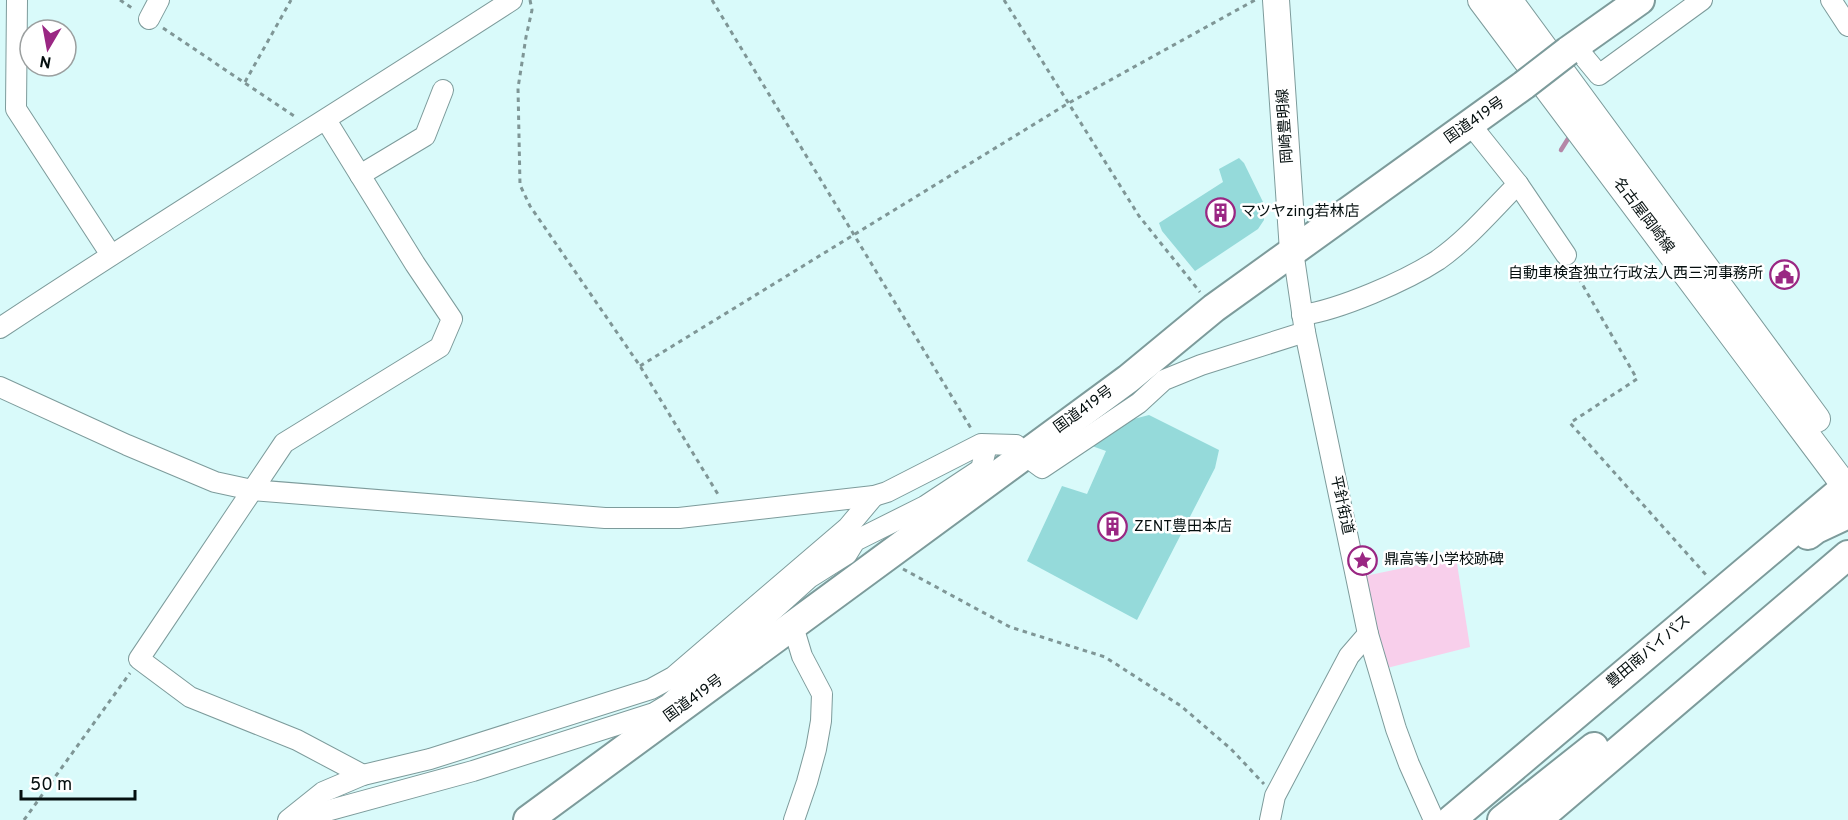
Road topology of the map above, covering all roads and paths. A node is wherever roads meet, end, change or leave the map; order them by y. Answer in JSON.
{"nodes":[{"id":1,"x":17,"y":0,"type":"edge"},
{"id":2,"x":120,"y":0,"type":"edge"},
{"id":3,"x":159,"y":0,"type":"edge"},
{"id":4,"x":291,"y":0,"type":"edge"},
{"id":5,"x":512,"y":0,"type":"edge"},
{"id":6,"x":530,"y":0,"type":"edge"},
{"id":7,"x":712,"y":0,"type":"edge"},
{"id":8,"x":1004,"y":0,"type":"edge"},
{"id":9,"x":1255,"y":0,"type":"edge"},
{"id":10,"x":1276,"y":0,"type":"edge"},
{"id":11,"x":1481,"y":0,"type":"edge"},
{"id":12,"x":1509,"y":0,"type":"edge"},
{"id":13,"x":1640,"y":0,"type":"edge"},
{"id":14,"x":1702,"y":0,"type":"edge"},
{"id":15,"x":1831,"y":0,"type":"edge"},
{"id":16,"x":149,"y":19,"type":"junction"},
{"id":17,"x":1848,"y":26,"type":"edge"},
{"id":18,"x":1571,"y":49,"type":"junction"},
{"id":19,"x":245,"y":82,"type":"junction"},
{"id":20,"x":443,"y":90,"type":"dead end"},
{"id":21,"x":1067,"y":104,"type":"junction"},
{"id":22,"x":318,"y":124,"type":"junction"},
{"id":23,"x":1470,"y":124,"type":"junction"},
{"id":24,"x":360,"y":175,"type":"junction"},
{"id":25,"x":1518,"y":184,"type":"junction"},
{"id":26,"x":854,"y":235,"type":"junction"},
{"id":27,"x":1293,"y":251,"type":"junction"},
{"id":28,"x":111,"y":255,"type":"junction"},
{"id":29,"x":1566,"y":255,"type":"joint"},
{"id":30,"x":1214,"y":308,"type":"junction"},
{"id":31,"x":1303,"y":323,"type":"junction"},
{"id":32,"x":0,"y":328,"type":"edge"},
{"id":33,"x":640,"y":366,"type":"junction"},
{"id":34,"x":0,"y":387,"type":"edge"},
{"id":35,"x":1133,"y":391,"type":"junction"},
{"id":36,"x":984,"y":445,"type":"junction"},
{"id":37,"x":1023,"y":454,"type":"junction"},
{"id":38,"x":1848,"y":488,"type":"edge"},
{"id":39,"x":252,"y":490,"type":"junction"},
{"id":40,"x":874,"y":496,"type":"junction"},
{"id":41,"x":729,"y":513,"type":"junction"},
{"id":42,"x":1848,"y":555,"type":"edge"},
{"id":43,"x":885,"y":559,"type":"junction"},
{"id":44,"x":1721,"y":592,"type":"junction"},
{"id":45,"x":793,"y":626,"type":"junction"},
{"id":46,"x":1368,"y":634,"type":"junction"},
{"id":47,"x":139,"y":659,"type":"junction"},
{"id":48,"x":1695,"y":684,"type":"junction"},
{"id":49,"x":1519,"y":762,"type":"junction"},
{"id":50,"x":363,"y":776,"type":"junction"},
{"id":51,"x":1275,"y":796,"type":"junction"},
{"id":52,"x":24,"y":820,"type":"edge"},
{"id":53,"x":288,"y":820,"type":"edge"},
{"id":54,"x":306,"y":820,"type":"edge"},
{"id":55,"x":528,"y":820,"type":"edge"},
{"id":56,"x":794,"y":820,"type":"edge"},
{"id":57,"x":1270,"y":820,"type":"edge"},
{"id":58,"x":1434,"y":820,"type":"edge"},
{"id":59,"x":1451,"y":820,"type":"edge"},
{"id":60,"x":1502,"y":820,"type":"edge"},
{"id":61,"x":1537,"y":820,"type":"edge"}],
"edges":[{"from":1,"to":28,"type":"street"},
{"from":2,"to":16,"type":"path"},
{"from":3,"to":16,"type":"street"},
{"from":4,"to":19,"type":"path"},
{"from":5,"to":22,"type":"street"},
{"from":6,"to":33,"type":"path"},
{"from":7,"to":26,"type":"path"},
{"from":8,"to":21,"type":"path"},
{"from":9,"to":21,"type":"path"},
{"from":10,"to":27,"type":"main road","name":"岡崎豊明線"},
{"from":11,"to":38,"type":"main road","name":"名古屋岡崎線"},
{"from":12,"to":38,"type":"main road","name":"名古屋岡崎線"},
{"from":13,"to":18,"type":"highway","name":"国道419号"},
{"from":14,"to":18,"type":"street"},
{"from":15,"to":17,"type":"street"},
{"from":16,"to":19,"type":"path"},
{"from":18,"to":23,"type":"highway","name":"国道419号","bridge":true},
{"from":19,"to":22,"type":"path"},
{"from":20,"to":24,"type":"street"},
{"from":21,"to":26,"type":"path"},
{"from":21,"to":30,"type":"path"},
{"from":22,"to":24,"type":"street"},
{"from":22,"to":28,"type":"street"},
{"from":23,"to":25,"type":"street"},
{"from":23,"to":27,"type":"highway","name":"国道419号"},
{"from":24,"to":39,"type":"street"},
{"from":25,"to":29,"type":"street"},
{"from":25,"to":31,"type":"street"},
{"from":26,"to":33,"type":"path"},
{"from":26,"to":36,"type":"path"},
{"from":27,"to":30,"type":"highway","name":"国道419号"},
{"from":27,"to":31,"type":"street","name":"平針街道"},
{"from":28,"to":32,"type":"street"},
{"from":29,"to":44,"type":"path"},
{"from":30,"to":35,"type":"highway","name":"国道419号"},
{"from":31,"to":35,"type":"street"},
{"from":31,"to":46,"type":"street","name":"平針街道"},
{"from":33,"to":41,"type":"path"},
{"from":34,"to":39,"type":"street"},
{"from":35,"to":37,"type":"highway","name":"国道419号"},
{"from":36,"to":37,"type":"street"},
{"from":36,"to":40,"type":"street"},
{"from":36,"to":54,"type":"street"},
{"from":37,"to":43,"type":"highway","name":"国道419号"},
{"from":38,"to":44,"type":"highway","name":"豊田南バイパス"},
{"from":38,"to":49,"type":"highway"},
{"from":39,"to":41,"type":"street"},
{"from":39,"to":47,"type":"street"},
{"from":40,"to":41,"type":"street"},
{"from":40,"to":50,"type":"street"},
{"from":42,"to":48,"type":"highway"},
{"from":43,"to":45,"type":"highway","name":"国道419号"},
{"from":43,"to":51,"type":"path"},
{"from":44,"to":49,"type":"highway","name":"豊田南バイパス"},
{"from":45,"to":55,"type":"highway","name":"国道419号"},
{"from":45,"to":56,"type":"street"},
{"from":46,"to":51,"type":"street"},
{"from":46,"to":58,"type":"street","name":"平針街道"},
{"from":47,"to":50,"type":"street"},
{"from":47,"to":52,"type":"path"},
{"from":48,"to":60,"type":"highway"},
{"from":48,"to":61,"type":"highway"},
{"from":49,"to":59,"type":"highway","name":"豊田南バイパス"},
{"from":50,"to":53,"type":"street"},
{"from":51,"to":57,"type":"street"}]}
